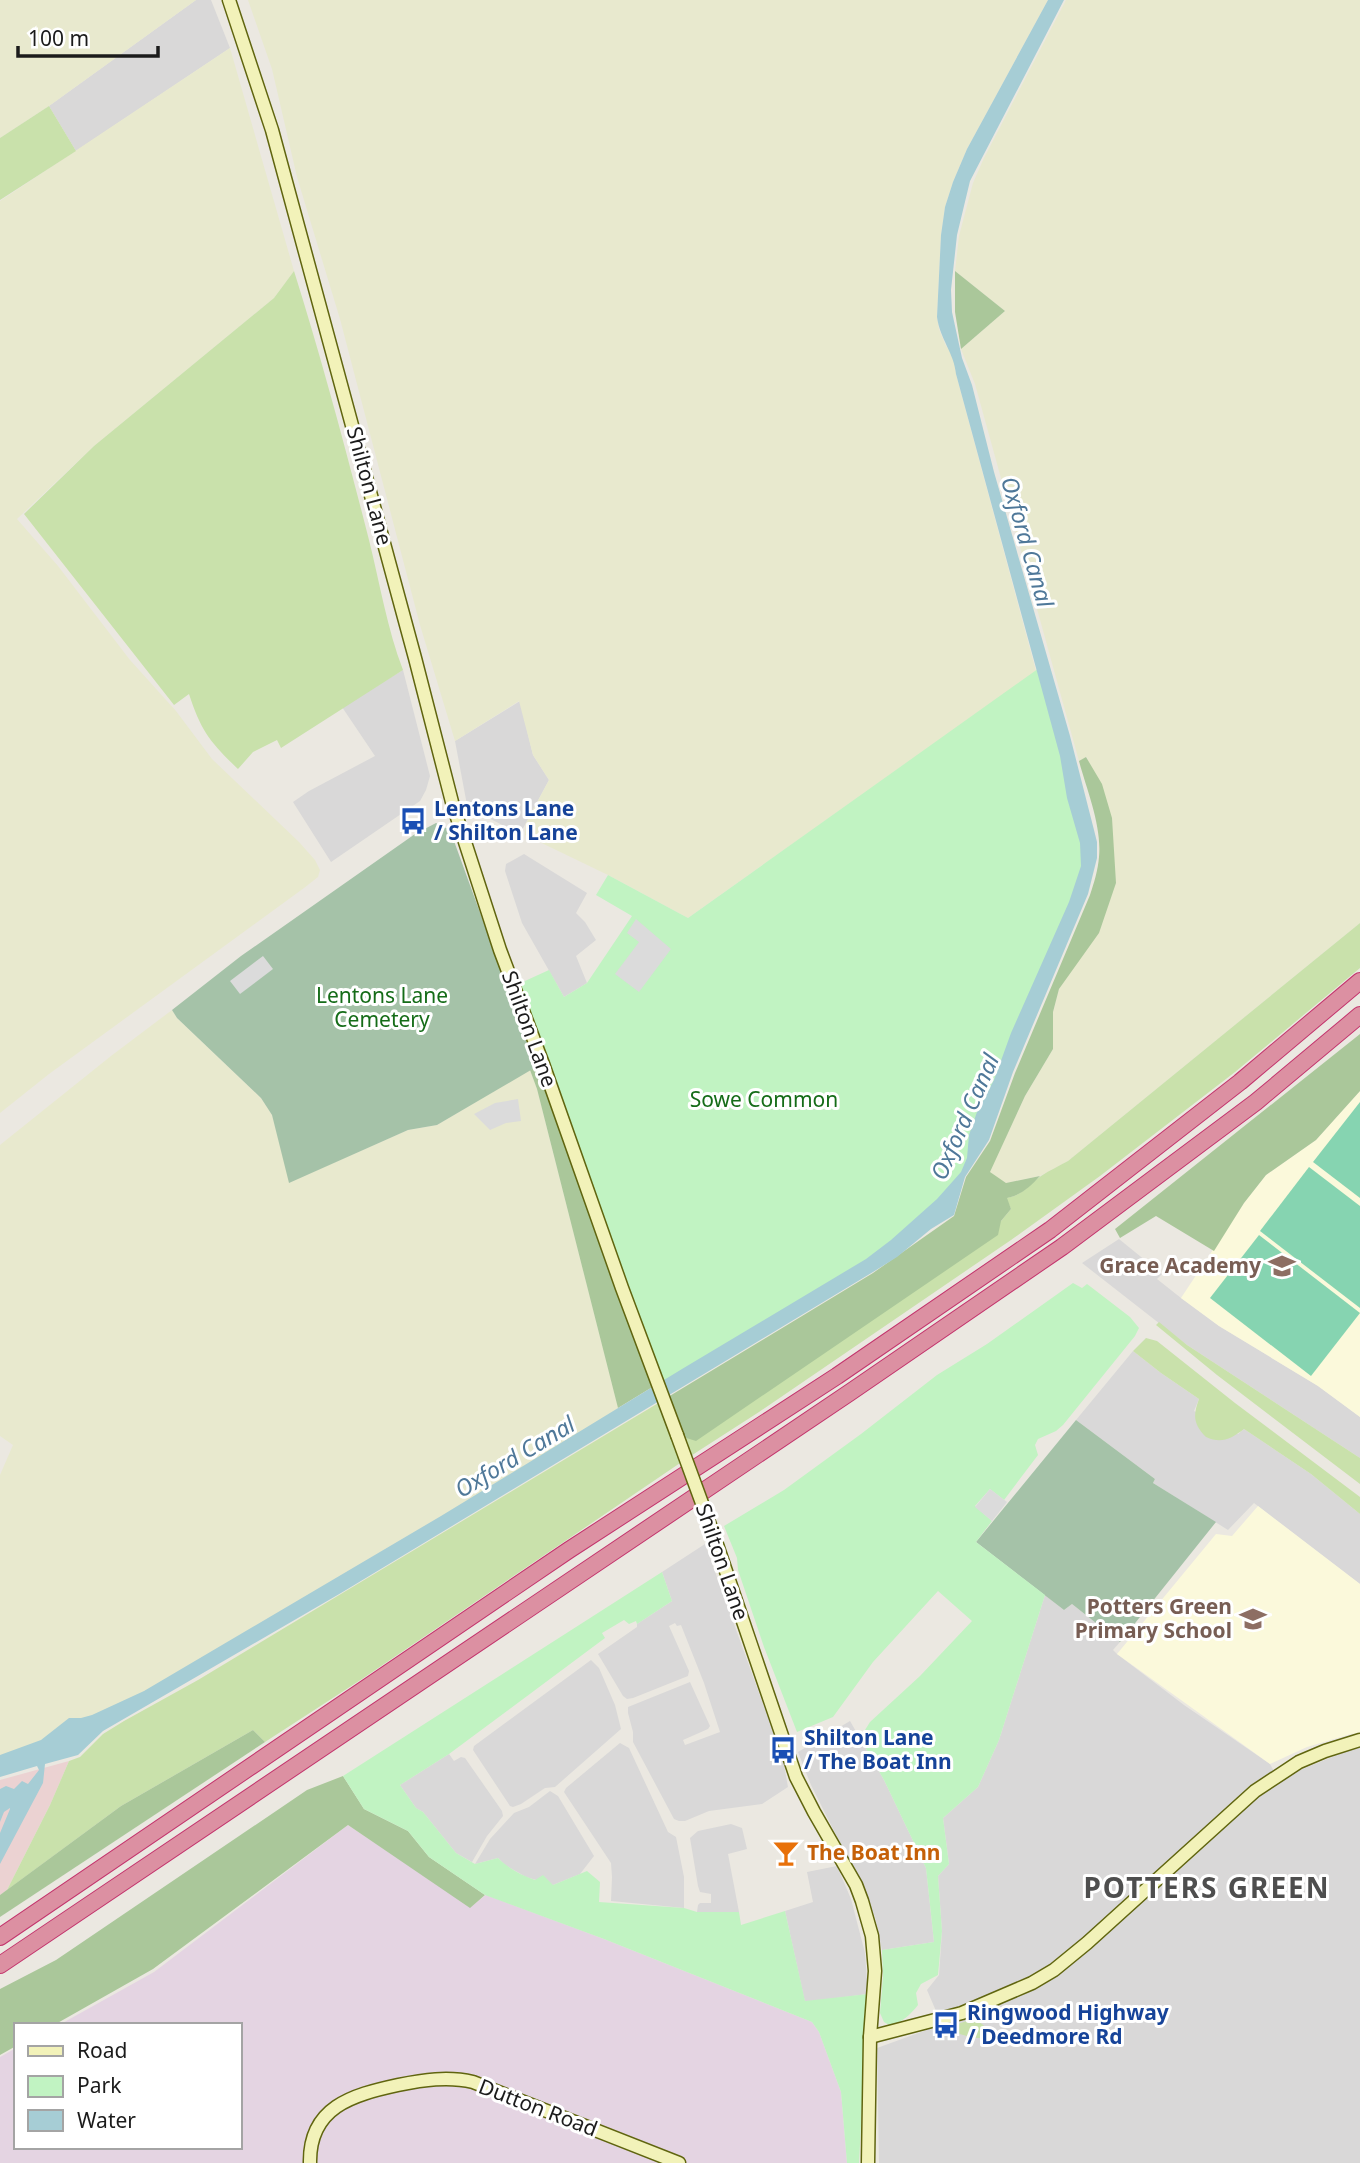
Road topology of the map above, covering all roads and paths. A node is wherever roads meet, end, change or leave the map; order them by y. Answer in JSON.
{"nodes":[{"id":1,"x":229,"y":0,"type":"edge"},
{"id":2,"x":1360,"y":981,"type":"edge"},
{"id":3,"x":1360,"y":1015,"type":"edge"},
{"id":4,"x":1360,"y":1740,"type":"edge"},
{"id":5,"x":0,"y":1937,"type":"edge"},
{"id":6,"x":0,"y":1965,"type":"edge"},
{"id":7,"x":870,"y":2037,"type":"junction"},
{"id":8,"x":310,"y":2163,"type":"edge"},
{"id":9,"x":679,"y":2163,"type":"edge"},
{"id":10,"x":868,"y":2163,"type":"edge"}],
"edges":[{"from":1,"to":7,"type":"street","name":"Shilton Lane","bridge":true},
{"from":2,"to":5,"type":"highway"},
{"from":3,"to":6,"type":"highway"},
{"from":4,"to":7,"type":"street"},
{"from":7,"to":10,"type":"street","name":"Shilton Lane"},
{"from":8,"to":9,"type":"street","name":"Dutton Road"}]}
